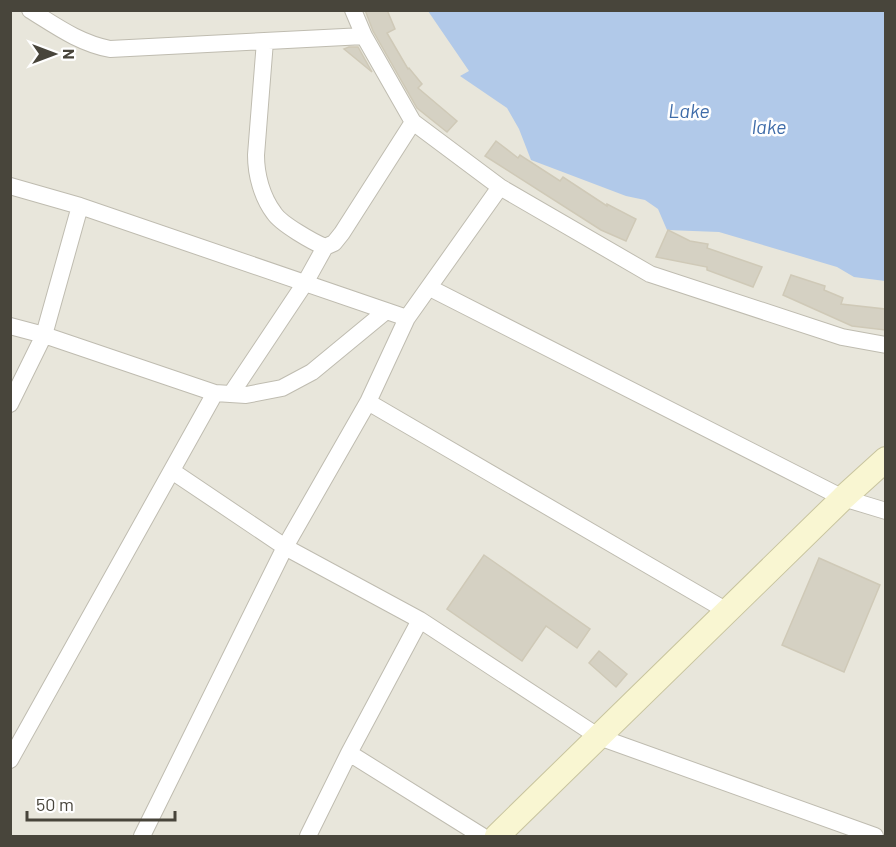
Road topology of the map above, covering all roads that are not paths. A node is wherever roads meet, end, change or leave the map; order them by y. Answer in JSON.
{"nodes":[{"id":1,"x":30,"y":10,"type":"edge"},
{"id":2,"x":353,"y":10,"type":"edge"},
{"id":3,"x":364,"y":36,"type":"junction"},
{"id":4,"x":265,"y":41,"type":"junction"},
{"id":5,"x":413,"y":122,"type":"junction"},
{"id":6,"x":10,"y":186,"type":"edge"},
{"id":7,"x":500,"y":187,"type":"junction"},
{"id":8,"x":80,"y":206,"type":"junction"},
{"id":9,"x":325,"y":247,"type":"junction"},
{"id":10,"x":305,"y":283,"type":"junction"},
{"id":11,"x":430,"y":288,"type":"junction"},
{"id":12,"x":386,"y":311,"type":"junction"},
{"id":13,"x":407,"y":318,"type":"junction"},
{"id":14,"x":10,"y":326,"type":"edge"},
{"id":15,"x":44,"y":335,"type":"junction"},
{"id":16,"x":885,"y":345,"type":"edge"},
{"id":17,"x":223,"y":394,"type":"junction"},
{"id":18,"x":368,"y":402,"type":"junction"},
{"id":19,"x":10,"y":404,"type":"edge"},
{"id":20,"x":885,"y":459,"type":"edge"},
{"id":21,"x":172,"y":471,"type":"junction"},
{"id":22,"x":843,"y":498,"type":"junction"},
{"id":23,"x":885,"y":511,"type":"edge"},
{"id":24,"x":285,"y":548,"type":"junction"},
{"id":25,"x":727,"y":611,"type":"junction"},
{"id":26,"x":420,"y":620,"type":"junction"},
{"id":27,"x":599,"y":737,"type":"junction"},
{"id":28,"x":349,"y":753,"type":"junction"},
{"id":29,"x":10,"y":760,"type":"edge"},
{"id":30,"x":142,"y":837,"type":"edge"},
{"id":31,"x":308,"y":837,"type":"edge"},
{"id":32,"x":482,"y":837,"type":"edge"},
{"id":33,"x":496,"y":837,"type":"edge"},
{"id":34,"x":875,"y":837,"type":"edge"}],
"edges":[{"from":1,"to":4,"type":"street"},
{"from":2,"to":3,"type":"street"},
{"from":3,"to":4,"type":"street"},
{"from":3,"to":5,"type":"street"},
{"from":4,"to":9,"type":"street"},
{"from":5,"to":7,"type":"street"},
{"from":5,"to":9,"type":"street"},
{"from":6,"to":8,"type":"street"},
{"from":7,"to":11,"type":"street"},
{"from":7,"to":16,"type":"street"},
{"from":8,"to":10,"type":"street"},
{"from":8,"to":15,"type":"street"},
{"from":9,"to":10,"type":"street"},
{"from":10,"to":12,"type":"street"},
{"from":10,"to":17,"type":"street"},
{"from":11,"to":13,"type":"street"},
{"from":11,"to":22,"type":"street"},
{"from":12,"to":13,"type":"street"},
{"from":12,"to":17,"type":"street"},
{"from":13,"to":18,"type":"street"},
{"from":14,"to":15,"type":"street"},
{"from":15,"to":17,"type":"street"},
{"from":15,"to":19,"type":"street"},
{"from":17,"to":21,"type":"street"},
{"from":18,"to":24,"type":"street"},
{"from":18,"to":25,"type":"street"},
{"from":20,"to":22,"type":"street"},
{"from":21,"to":24,"type":"street"},
{"from":21,"to":29,"type":"street"},
{"from":22,"to":23,"type":"street"},
{"from":22,"to":25,"type":"street"},
{"from":24,"to":26,"type":"street"},
{"from":24,"to":30,"type":"street"},
{"from":25,"to":27,"type":"street"},
{"from":26,"to":27,"type":"street"},
{"from":26,"to":28,"type":"street"},
{"from":27,"to":33,"type":"street"},
{"from":27,"to":34,"type":"street"},
{"from":28,"to":31,"type":"street"},
{"from":28,"to":32,"type":"street"}]}
